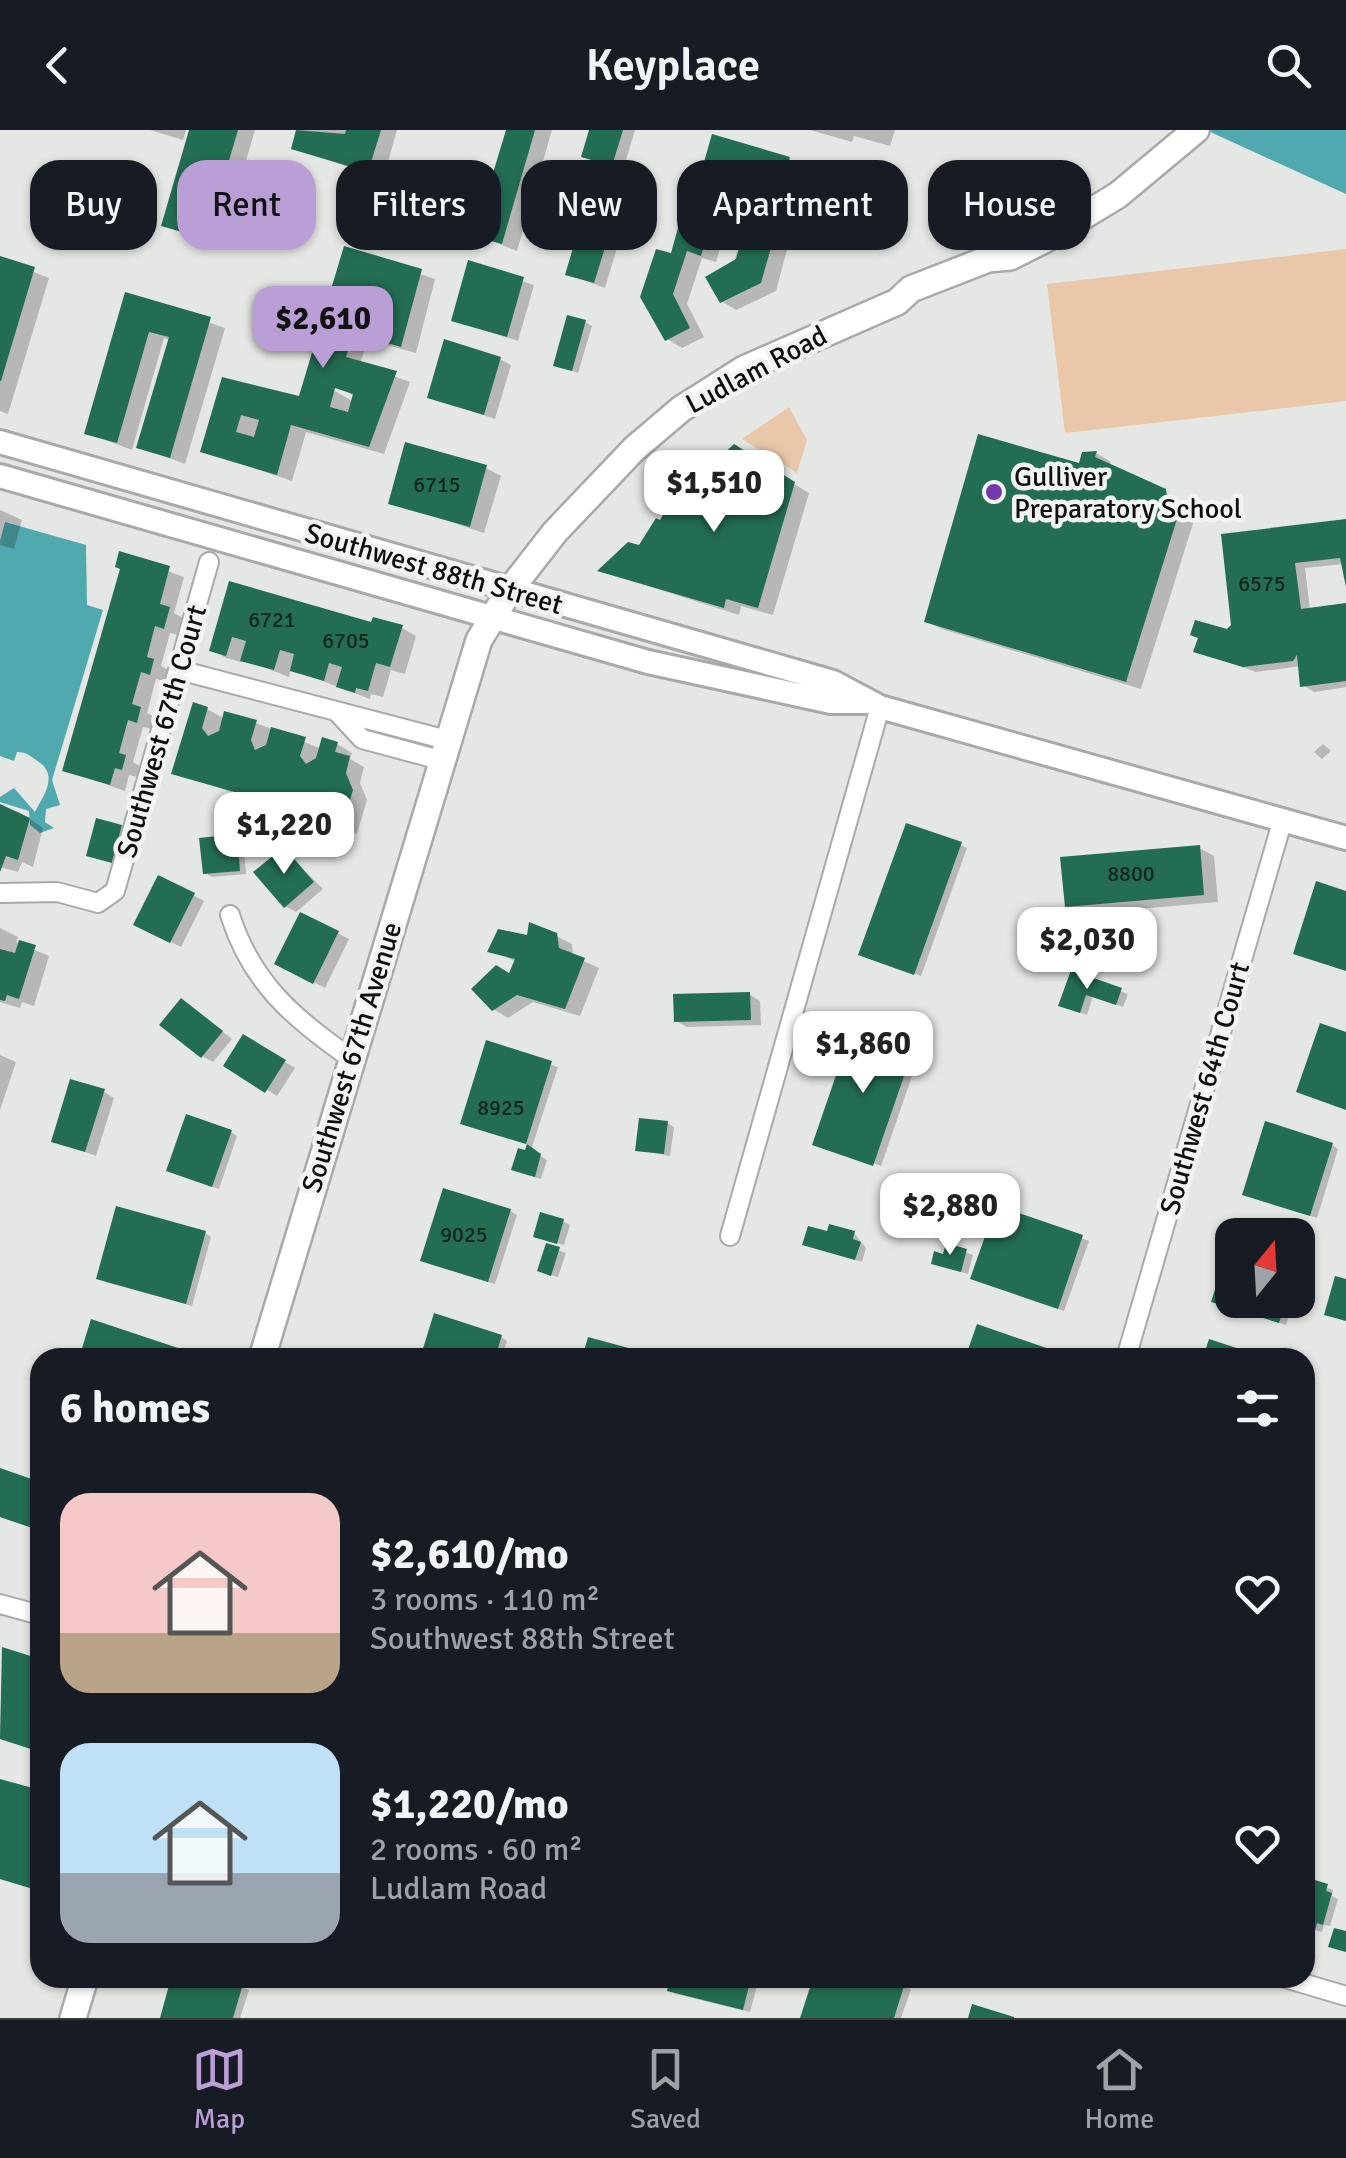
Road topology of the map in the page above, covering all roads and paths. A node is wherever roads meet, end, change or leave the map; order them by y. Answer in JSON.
{"nodes":[{"id":1,"x":1192,"y":134,"type":"edge"},
{"id":2,"x":0,"y":442,"type":"edge"},
{"id":3,"x":0,"y":476,"type":"edge"},
{"id":4,"x":175,"y":493,"type":"junction"},
{"id":5,"x":162,"y":521,"type":"junction"},
{"id":6,"x":209,"y":562,"type":"dead end"},
{"id":7,"x":509,"y":591,"type":"junction"},
{"id":8,"x":492,"y":616,"type":"junction"},
{"id":9,"x":179,"y":670,"type":"junction"},
{"id":10,"x":872,"y":705,"type":"junction"},
{"id":11,"x":443,"y":750,"type":"junction"},
{"id":12,"x":1282,"y":819,"type":"junction"},
{"id":13,"x":1346,"y":838,"type":"edge"},
{"id":14,"x":0,"y":893,"type":"edge"},
{"id":15,"x":230,"y":915,"type":"dead end"},
{"id":16,"x":350,"y":1058,"type":"junction"},
{"id":17,"x":730,"y":1236,"type":"dead end"},
{"id":18,"x":265,"y":1348,"type":"edge"},
{"id":19,"x":1129,"y":1348,"type":"edge"},
{"id":20,"x":0,"y":1604,"type":"edge"},
{"id":21,"x":30,"y":1612,"type":"edge"},
{"id":22,"x":1315,"y":1987,"type":"edge"},
{"id":23,"x":81,"y":1988,"type":"edge"},
{"id":24,"x":1346,"y":1996,"type":"edge"},
{"id":25,"x":73,"y":2018,"type":"edge"}],
"edges":[{"from":1,"to":7,"type":"main road","name":"Ludlam Road"},
{"from":2,"to":4,"type":"street","name":"Southwest 88th Street"},
{"from":3,"to":5,"type":"street","name":"Southwest 88th Street"},
{"from":4,"to":5,"type":"street"},
{"from":4,"to":7,"type":"street","name":"Southwest 88th Street"},
{"from":5,"to":8,"type":"street","name":"Southwest 88th Street"},
{"from":6,"to":9,"type":"street","name":"Southwest 67th Court"},
{"from":7,"to":8,"type":"main road","name":"Southwest 67th Avenue"},
{"from":7,"to":10,"type":"street","name":"Southwest 88th Street"},
{"from":8,"to":10,"type":"street","name":"Southwest 88th Street"},
{"from":8,"to":11,"type":"main road","name":"Southwest 67th Avenue"},
{"from":9,"to":11,"type":"street"},
{"from":9,"to":14,"type":"street","name":"Southwest 67th Court"},
{"from":10,"to":12,"type":"street","name":"Southwest 88th Street"},
{"from":10,"to":17,"type":"street"},
{"from":11,"to":16,"type":"main road","name":"Southwest 67th Avenue"},
{"from":12,"to":13,"type":"street","name":"Southwest 88th Street"},
{"from":12,"to":19,"type":"street","name":"Southwest 64th Court"},
{"from":15,"to":16,"type":"street"},
{"from":16,"to":18,"type":"main road","name":"Southwest 67th Avenue"},
{"from":20,"to":21,"type":"street"},
{"from":22,"to":24,"type":"street"},
{"from":23,"to":25,"type":"main road"}]}
